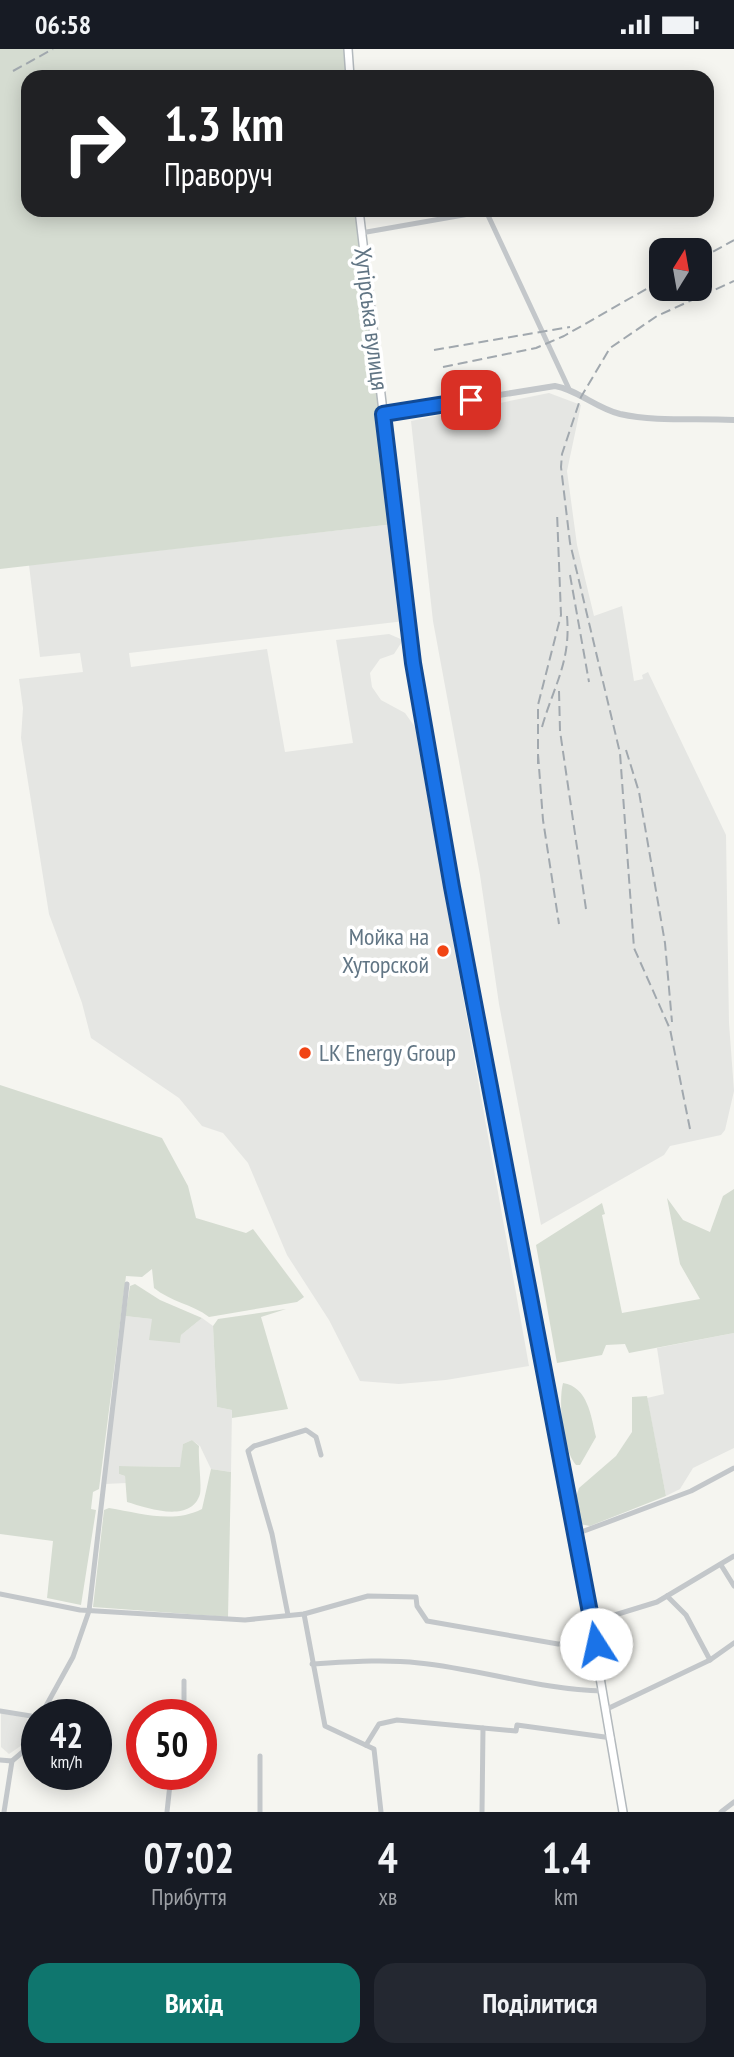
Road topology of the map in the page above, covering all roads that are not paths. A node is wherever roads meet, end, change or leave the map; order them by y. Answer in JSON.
{"nodes":[{"id":1,"x":348,"y":49,"type":"edge"},
{"id":2,"x":350,"y":70,"type":"edge"},
{"id":3,"x":359,"y":217,"type":"edge"},
{"id":4,"x":452,"y":217,"type":"edge"},
{"id":5,"x":489,"y":217,"type":"edge"},
{"id":6,"x":360,"y":233,"type":"junction"},
{"id":7,"x":569,"y":389,"type":"junction"},
{"id":8,"x":383,"y":414,"type":"junction"},
{"id":9,"x":734,"y":419,"type":"edge"},
{"id":10,"x":127,"y":1284,"type":"dead end"},
{"id":11,"x":321,"y":1455,"type":"dead end"},
{"id":12,"x":734,"y":1468,"type":"edge"},
{"id":13,"x":576,"y":1534,"type":"junction"},
{"id":14,"x":734,"y":1556,"type":"edge"},
{"id":15,"x":721,"y":1565,"type":"junction"},
{"id":16,"x":734,"y":1586,"type":"edge"},
{"id":17,"x":0,"y":1594,"type":"edge"},
{"id":18,"x":667,"y":1596,"type":"junction"},
{"id":19,"x":89,"y":1611,"type":"junction"},
{"id":20,"x":304,"y":1613,"type":"junction"},
{"id":21,"x":288,"y":1615,"type":"junction"},
{"id":22,"x":592,"y":1622,"type":"junction"},
{"id":23,"x":734,"y":1643,"type":"edge"},
{"id":24,"x":596,"y":1644,"type":"junction"},
{"id":25,"x":710,"y":1660,"type":"junction"},
{"id":26,"x":312,"y":1664,"type":"junction"},
{"id":27,"x":184,"y":1681,"type":"dead end"},
{"id":28,"x":604,"y":1691,"type":"junction"},
{"id":29,"x":49,"y":1699,"type":"edge"},
{"id":30,"x":184,"y":1699,"type":"edge"},
{"id":31,"x":607,"y":1709,"type":"junction"},
{"id":32,"x":0,"y":1711,"type":"edge"},
{"id":33,"x":21,"y":1714,"type":"edge"},
{"id":34,"x":484,"y":1728,"type":"junction"},
{"id":35,"x":612,"y":1738,"type":"junction"},
{"id":36,"x":366,"y":1745,"type":"junction"},
{"id":37,"x":21,"y":1753,"type":"edge"},
{"id":38,"x":260,"y":1756,"type":"dead end"},
{"id":39,"x":1,"y":1758,"type":"edge"},
{"id":40,"x":12,"y":1761,"type":"junction"},
{"id":41,"x":169,"y":1790,"type":"edge"},
{"id":42,"x":734,"y":1802,"type":"edge"},
{"id":43,"x":4,"y":1812,"type":"edge"},
{"id":44,"x":167,"y":1812,"type":"edge"},
{"id":45,"x":260,"y":1812,"type":"edge"},
{"id":46,"x":381,"y":1812,"type":"edge"},
{"id":47,"x":482,"y":1812,"type":"edge"},
{"id":48,"x":623,"y":1812,"type":"edge"},
{"id":49,"x":721,"y":1812,"type":"edge"}],
"edges":[{"from":1,"to":2,"type":"main road"},
{"from":3,"to":6,"type":"main road","name":"Хутірська вулиця"},
{"from":4,"to":6,"type":"street"},
{"from":5,"to":7,"type":"street"},
{"from":6,"to":8,"type":"main road","name":"Хутірська вулиця"},
{"from":7,"to":8,"type":"street"},
{"from":7,"to":9,"type":"street"},
{"from":8,"to":13,"type":"main road","name":"Хутірська вулиця"},
{"from":10,"to":19,"type":"street"},
{"from":11,"to":21,"type":"street"},
{"from":12,"to":13,"type":"street"},
{"from":13,"to":22,"type":"main road","name":"Хутірська вулиця"},
{"from":14,"to":15,"type":"street"},
{"from":15,"to":16,"type":"street"},
{"from":15,"to":18,"type":"street"},
{"from":17,"to":19,"type":"street"},
{"from":18,"to":22,"type":"street"},
{"from":18,"to":25,"type":"street"},
{"from":19,"to":21,"type":"street"},
{"from":19,"to":29,"type":"street"},
{"from":20,"to":21,"type":"street"},
{"from":20,"to":24,"type":"street"},
{"from":20,"to":26,"type":"street"},
{"from":22,"to":24,"type":"main road","name":"Хутірська вулиця"},
{"from":23,"to":25,"type":"street"},
{"from":24,"to":28,"type":"main road","name":"Хутірська вулиця"},
{"from":25,"to":31,"type":"street"},
{"from":26,"to":28,"type":"street"},
{"from":26,"to":36,"type":"street"},
{"from":27,"to":30,"type":"street"},
{"from":28,"to":31,"type":"main road","name":"Хутірська вулиця"},
{"from":31,"to":35,"type":"main road","name":"Хутірська вулиця"},
{"from":32,"to":33,"type":"street"},
{"from":34,"to":35,"type":"street"},
{"from":34,"to":36,"type":"street"},
{"from":34,"to":47,"type":"street"},
{"from":35,"to":48,"type":"main road","name":"Хутірська вулиця"},
{"from":36,"to":46,"type":"street"},
{"from":37,"to":40,"type":"street"},
{"from":38,"to":45,"type":"street"},
{"from":39,"to":40,"type":"street"},
{"from":40,"to":43,"type":"street"},
{"from":41,"to":44,"type":"street"},
{"from":42,"to":49,"type":"street"}]}
